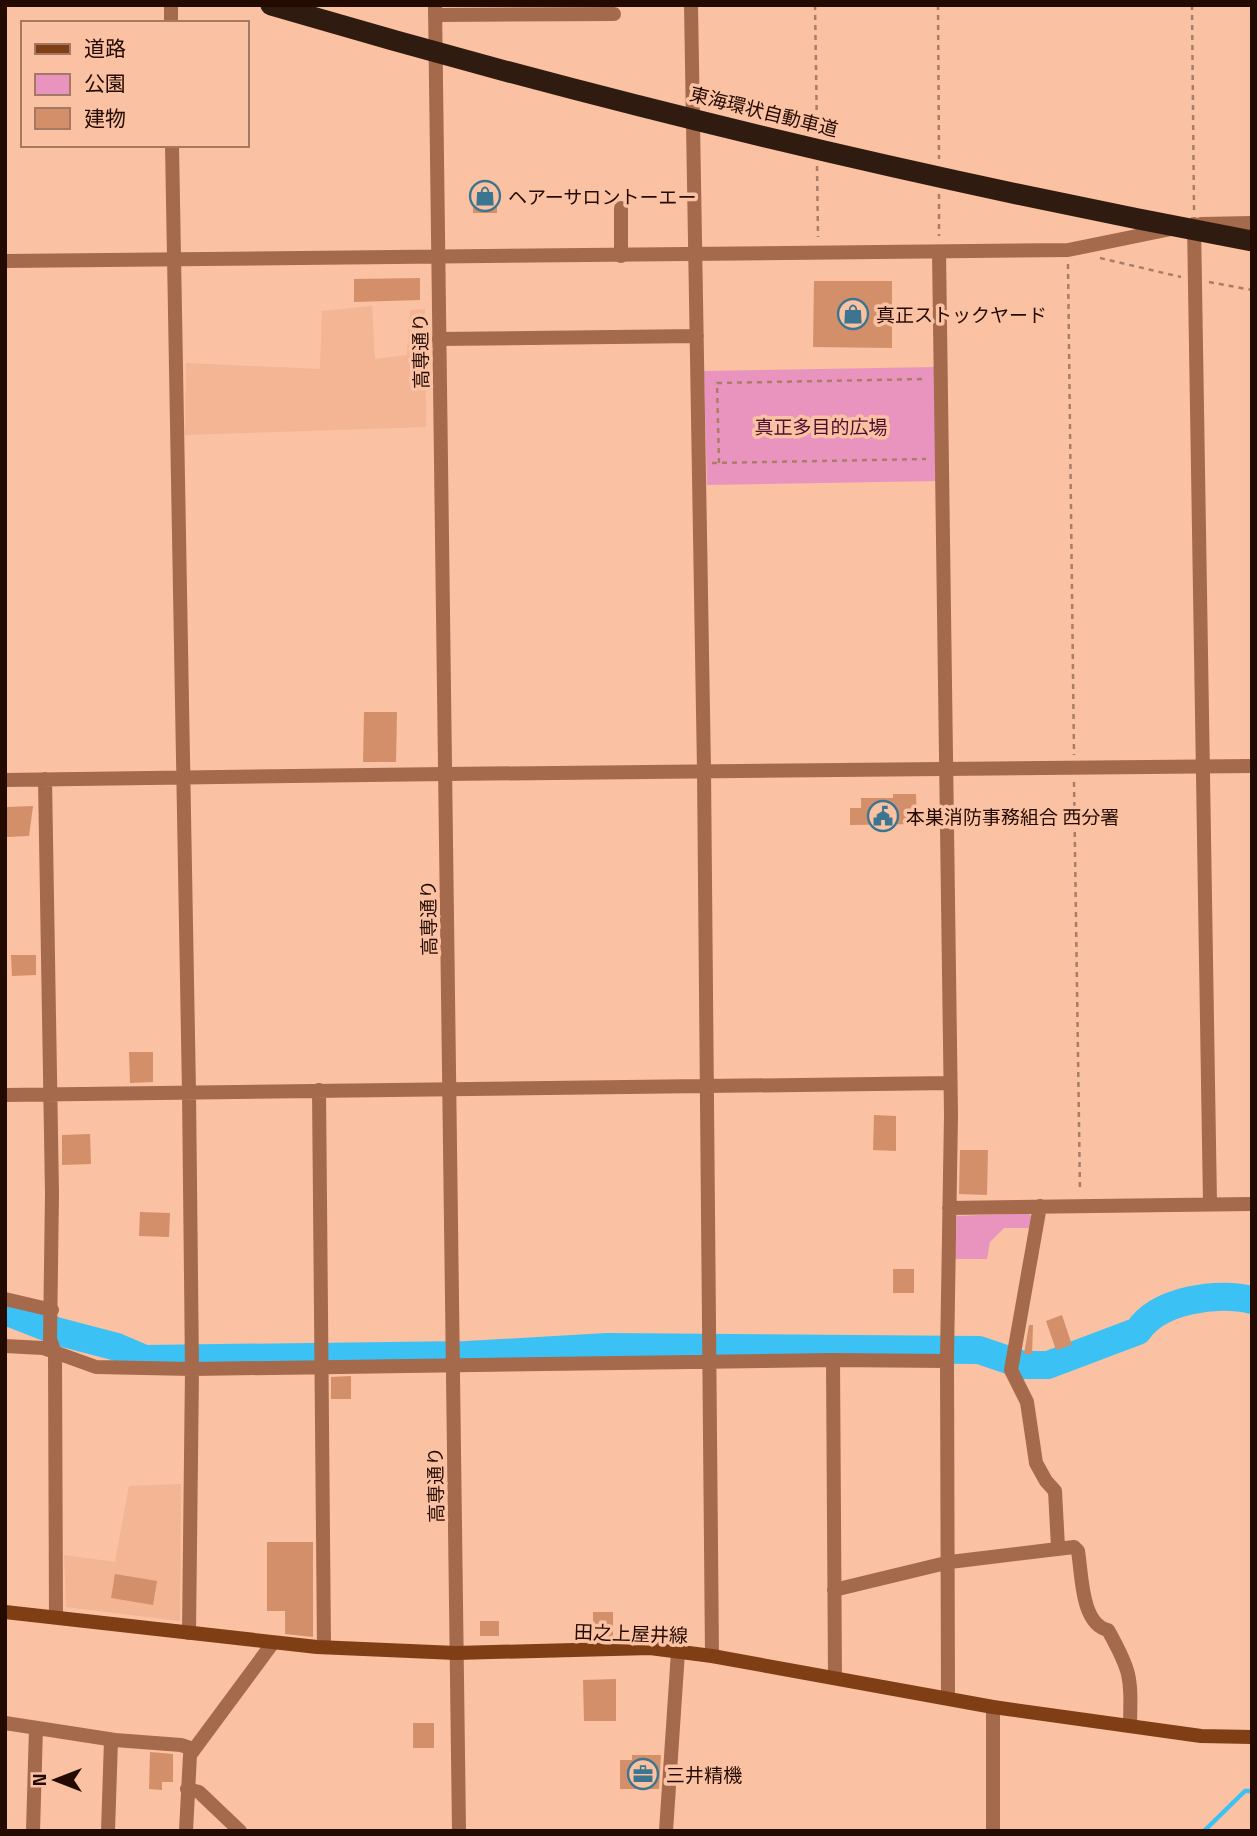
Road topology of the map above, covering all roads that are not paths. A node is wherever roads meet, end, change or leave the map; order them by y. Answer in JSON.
{"nodes":[{"id":1,"x":271,"y":5,"type":"edge"},
{"id":2,"x":691,"y":5,"type":"edge"},
{"id":3,"x":435,"y":10,"type":"edge"},
{"id":4,"x":614,"y":14,"type":"dead end"},
{"id":5,"x":172,"y":147,"type":"edge"},
{"id":6,"x":621,"y":208,"type":"dead end"},
{"id":7,"x":1252,"y":223,"type":"edge"},
{"id":8,"x":1194,"y":224,"type":"junction"},
{"id":9,"x":1252,"y":241,"type":"edge"},
{"id":10,"x":939,"y":252,"type":"junction"},
{"id":11,"x":621,"y":256,"type":"junction"},
{"id":12,"x":695,"y":256,"type":"junction"},
{"id":13,"x":438,"y":258,"type":"junction"},
{"id":14,"x":174,"y":260,"type":"junction"},
{"id":15,"x":5,"y":261,"type":"edge"},
{"id":16,"x":696,"y":336,"type":"junction"},
{"id":17,"x":439,"y":339,"type":"junction"},
{"id":18,"x":1201,"y":766,"type":"junction"},
{"id":19,"x":1252,"y":766,"type":"edge"},
{"id":20,"x":947,"y":769,"type":"junction"},
{"id":21,"x":704,"y":771,"type":"junction"},
{"id":22,"x":446,"y":774,"type":"junction"},
{"id":23,"x":184,"y":778,"type":"junction"},
{"id":24,"x":46,"y":779,"type":"junction"},
{"id":25,"x":5,"y":780,"type":"edge"},
{"id":26,"x":950,"y":1083,"type":"junction"},
{"id":27,"x":706,"y":1087,"type":"junction"},
{"id":28,"x":449,"y":1088,"type":"junction"},
{"id":29,"x":319,"y":1090,"type":"junction"},
{"id":30,"x":189,"y":1092,"type":"junction"},
{"id":31,"x":50,"y":1094,"type":"junction"},
{"id":32,"x":5,"y":1095,"type":"edge"},
{"id":33,"x":1210,"y":1204,"type":"junction"},
{"id":34,"x":1252,"y":1204,"type":"edge"},
{"id":35,"x":1040,"y":1206,"type":"junction"},
{"id":36,"x":949,"y":1208,"type":"junction"},
{"id":37,"x":5,"y":1299,"type":"edge"},
{"id":38,"x":52,"y":1310,"type":"junction"},
{"id":39,"x":5,"y":1346,"type":"edge"},
{"id":40,"x":55,"y":1353,"type":"junction"},
{"id":41,"x":947,"y":1354,"type":"junction"},
{"id":42,"x":832,"y":1360,"type":"junction"},
{"id":43,"x":707,"y":1362,"type":"junction"},
{"id":44,"x":453,"y":1365,"type":"junction"},
{"id":45,"x":322,"y":1368,"type":"junction"},
{"id":46,"x":192,"y":1369,"type":"junction"},
{"id":47,"x":1058,"y":1547,"type":"junction"},
{"id":48,"x":950,"y":1562,"type":"junction"},
{"id":49,"x":834,"y":1590,"type":"junction"},
{"id":50,"x":5,"y":1612,"type":"edge"},
{"id":51,"x":56,"y":1617,"type":"junction"},
{"id":52,"x":189,"y":1633,"type":"junction"},
{"id":53,"x":272,"y":1644,"type":"junction"},
{"id":54,"x":324,"y":1646,"type":"junction"},
{"id":55,"x":678,"y":1652,"type":"junction"},
{"id":56,"x":457,"y":1653,"type":"junction"},
{"id":57,"x":712,"y":1656,"type":"junction"},
{"id":58,"x":835,"y":1678,"type":"junction"},
{"id":59,"x":948,"y":1698,"type":"junction"},
{"id":60,"x":993,"y":1707,"type":"junction"},
{"id":61,"x":5,"y":1723,"type":"edge"},
{"id":62,"x":1130,"y":1726,"type":"junction"},
{"id":63,"x":36,"y":1728,"type":"junction"},
{"id":64,"x":1252,"y":1737,"type":"edge"},
{"id":65,"x":111,"y":1740,"type":"junction"},
{"id":66,"x":193,"y":1749,"type":"junction"},
{"id":67,"x":187,"y":1789,"type":"junction"},
{"id":68,"x":33,"y":1831,"type":"edge"},
{"id":69,"x":108,"y":1831,"type":"edge"},
{"id":70,"x":186,"y":1831,"type":"edge"},
{"id":71,"x":240,"y":1831,"type":"edge"},
{"id":72,"x":459,"y":1831,"type":"edge"},
{"id":73,"x":666,"y":1831,"type":"edge"},
{"id":74,"x":993,"y":1831,"type":"edge"}],
"edges":[{"from":1,"to":9,"type":"highway","name":"東海環状自動車道","bridge":true},
{"from":2,"to":12,"type":"street"},
{"from":3,"to":4,"type":"street"},
{"from":3,"to":13,"type":"street","name":"高専通り"},
{"from":5,"to":14,"type":"street"},
{"from":6,"to":11,"type":"street"},
{"from":7,"to":8,"type":"street"},
{"from":8,"to":10,"type":"street"},
{"from":8,"to":18,"type":"street"},
{"from":10,"to":12,"type":"street"},
{"from":10,"to":20,"type":"street"},
{"from":11,"to":12,"type":"street"},
{"from":11,"to":13,"type":"street"},
{"from":12,"to":16,"type":"street"},
{"from":13,"to":14,"type":"street"},
{"from":13,"to":17,"type":"street","name":"高専通り"},
{"from":14,"to":15,"type":"street"},
{"from":14,"to":23,"type":"street"},
{"from":16,"to":17,"type":"street"},
{"from":16,"to":21,"type":"street"},
{"from":17,"to":22,"type":"street","name":"高専通り"},
{"from":18,"to":19,"type":"street"},
{"from":18,"to":20,"type":"street"},
{"from":18,"to":33,"type":"street"},
{"from":20,"to":21,"type":"street"},
{"from":20,"to":26,"type":"street"},
{"from":21,"to":22,"type":"street"},
{"from":21,"to":27,"type":"street"},
{"from":22,"to":23,"type":"street"},
{"from":22,"to":28,"type":"street","name":"高専通り"},
{"from":23,"to":24,"type":"street"},
{"from":23,"to":30,"type":"street"},
{"from":24,"to":25,"type":"street"},
{"from":24,"to":31,"type":"street"},
{"from":26,"to":27,"type":"street"},
{"from":26,"to":36,"type":"street"},
{"from":27,"to":28,"type":"street"},
{"from":27,"to":43,"type":"street"},
{"from":28,"to":29,"type":"street"},
{"from":28,"to":44,"type":"street","name":"高専通り"},
{"from":29,"to":30,"type":"street"},
{"from":29,"to":45,"type":"street"},
{"from":30,"to":31,"type":"street"},
{"from":30,"to":46,"type":"street"},
{"from":31,"to":32,"type":"street"},
{"from":31,"to":38,"type":"street"},
{"from":33,"to":34,"type":"street"},
{"from":33,"to":35,"type":"street"},
{"from":35,"to":36,"type":"street"},
{"from":35,"to":47,"type":"street"},
{"from":36,"to":41,"type":"street"},
{"from":37,"to":38,"type":"street"},
{"from":38,"to":40,"type":"street"},
{"from":39,"to":40,"type":"street"},
{"from":40,"to":46,"type":"street"},
{"from":40,"to":51,"type":"street"},
{"from":41,"to":42,"type":"street"},
{"from":41,"to":48,"type":"street"},
{"from":42,"to":43,"type":"street"},
{"from":42,"to":49,"type":"street"},
{"from":43,"to":44,"type":"street"},
{"from":43,"to":57,"type":"street"},
{"from":44,"to":45,"type":"street"},
{"from":44,"to":56,"type":"street","name":"高専通り"},
{"from":45,"to":46,"type":"street"},
{"from":45,"to":54,"type":"street"},
{"from":46,"to":52,"type":"street"},
{"from":47,"to":48,"type":"street"},
{"from":47,"to":62,"type":"street"},
{"from":48,"to":49,"type":"street"},
{"from":48,"to":59,"type":"street"},
{"from":49,"to":58,"type":"street"},
{"from":50,"to":51,"type":"main road","name":"田之上屋井線"},
{"from":51,"to":52,"type":"main road","name":"田之上屋井線"},
{"from":52,"to":53,"type":"main road","name":"田之上屋井線"},
{"from":53,"to":54,"type":"main road","name":"田之上屋井線"},
{"from":53,"to":66,"type":"street"},
{"from":54,"to":56,"type":"main road","name":"田之上屋井線"},
{"from":55,"to":56,"type":"main road","name":"田之上屋井線"},
{"from":55,"to":57,"type":"main road","name":"田之上屋井線"},
{"from":55,"to":73,"type":"street"},
{"from":56,"to":72,"type":"street","name":"高専通り"},
{"from":57,"to":58,"type":"main road","name":"田之上屋井線"},
{"from":58,"to":59,"type":"main road","name":"田之上屋井線"},
{"from":59,"to":60,"type":"main road","name":"田之上屋井線"},
{"from":60,"to":62,"type":"main road","name":"田之上屋井線"},
{"from":60,"to":74,"type":"street"},
{"from":61,"to":63,"type":"street"},
{"from":62,"to":64,"type":"main road","name":"田之上屋井線"},
{"from":63,"to":65,"type":"street"},
{"from":63,"to":68,"type":"street"},
{"from":65,"to":66,"type":"street"},
{"from":65,"to":69,"type":"street"},
{"from":66,"to":67,"type":"street"},
{"from":67,"to":70,"type":"street"},
{"from":67,"to":71,"type":"street"}]}
